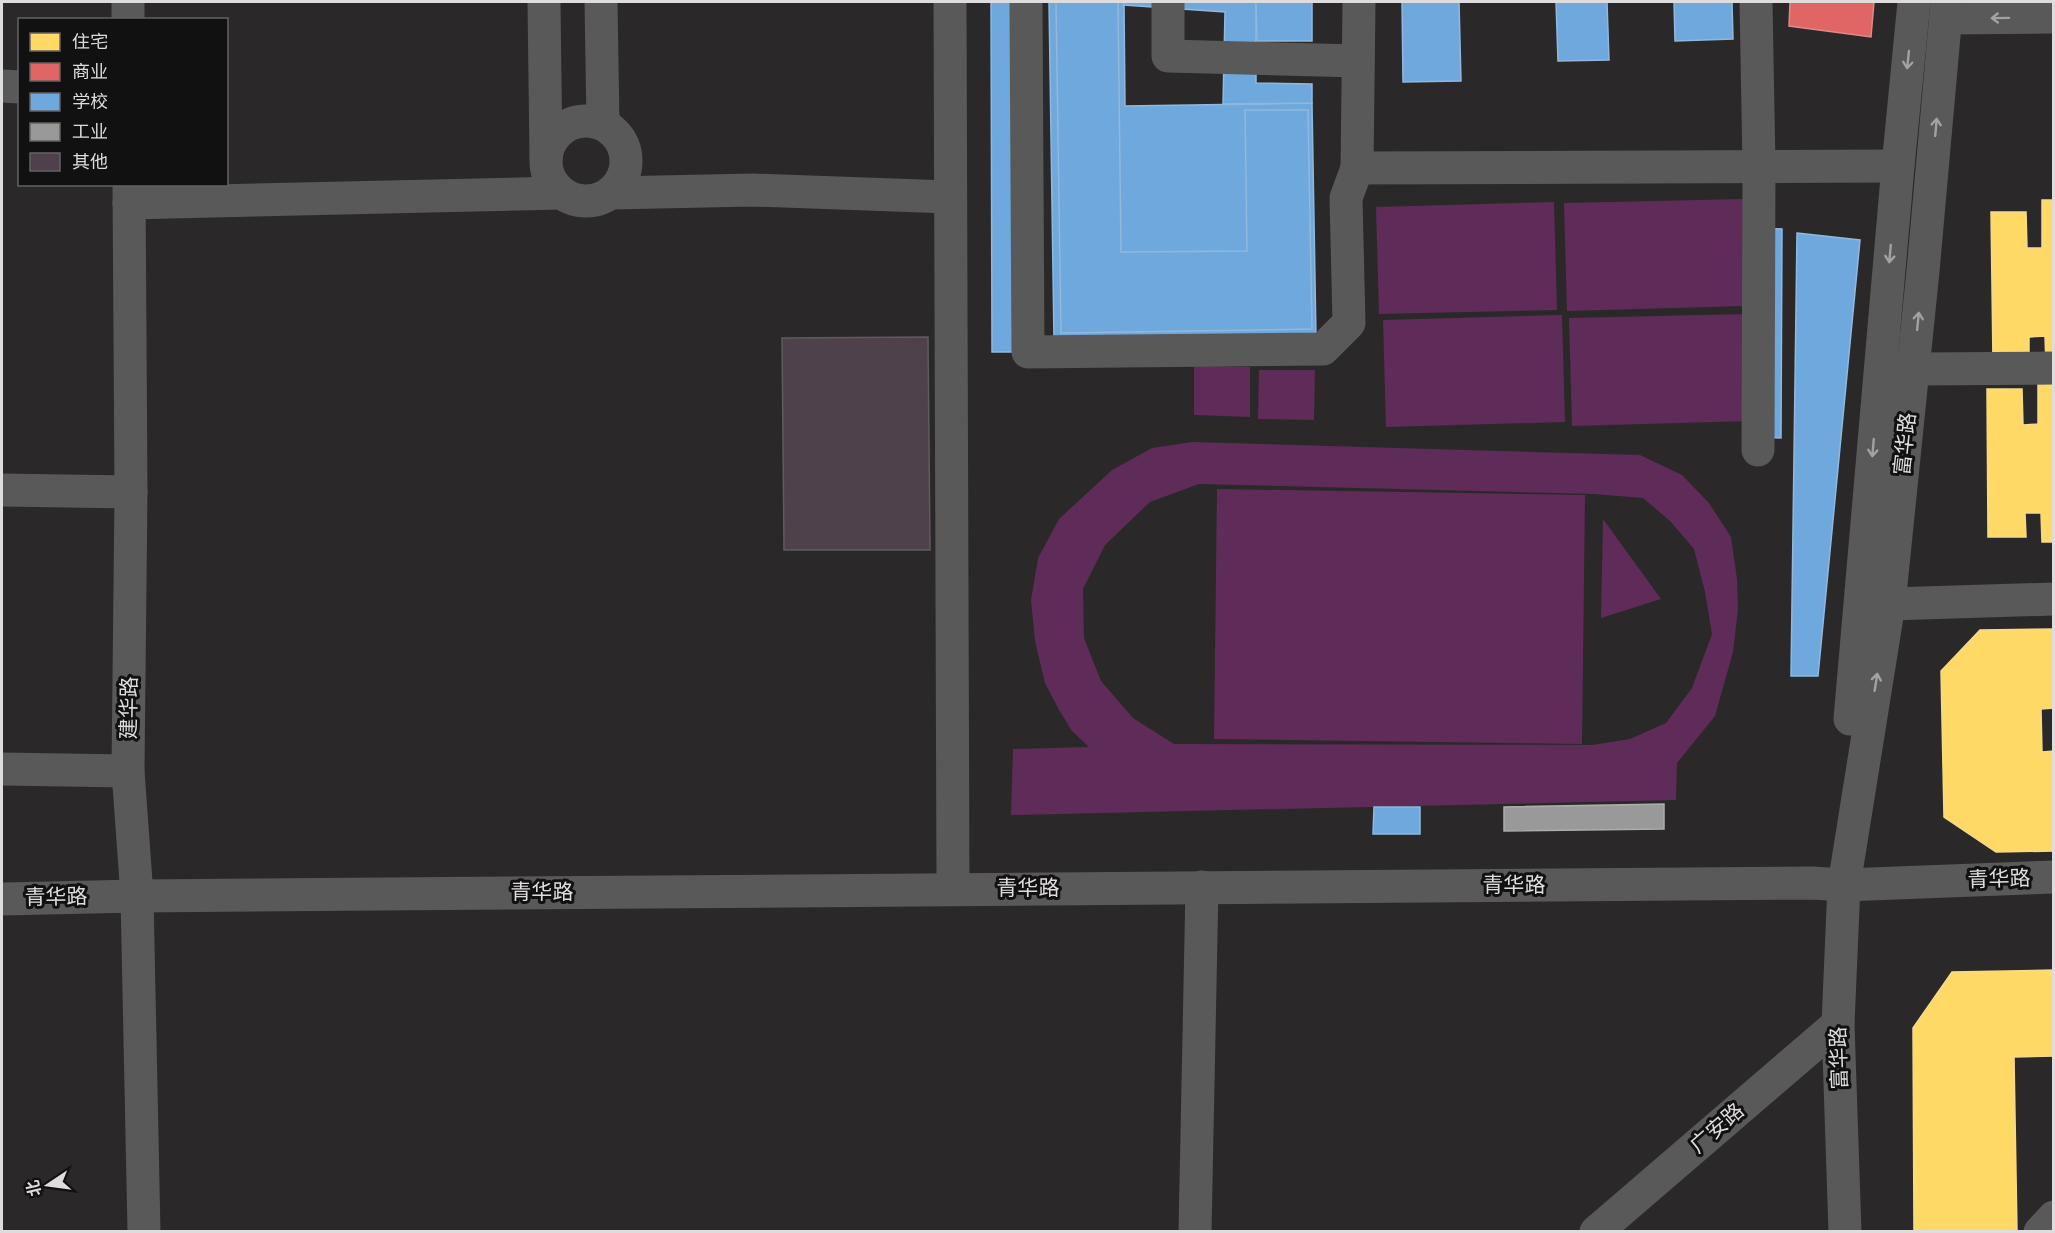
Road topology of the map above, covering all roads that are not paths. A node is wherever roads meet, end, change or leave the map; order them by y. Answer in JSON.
{"nodes":[{"id":1,"x":128,"y":2,"type":"edge"},
{"id":2,"x":544,"y":2,"type":"edge"},
{"id":3,"x":601,"y":2,"type":"edge"},
{"id":4,"x":950,"y":2,"type":"edge"},
{"id":5,"x":1026,"y":2,"type":"edge"},
{"id":6,"x":1168,"y":2,"type":"edge"},
{"id":7,"x":1359,"y":2,"type":"edge"},
{"id":8,"x":1756,"y":2,"type":"edge"},
{"id":9,"x":1914,"y":2,"type":"edge"},
{"id":10,"x":1947,"y":10,"type":"edge"},
{"id":11,"x":2054,"y":17,"type":"edge"},
{"id":12,"x":128,"y":18,"type":"edge"},
{"id":13,"x":1358,"y":61,"type":"junction"},
{"id":14,"x":2,"y":86,"type":"edge"},
{"id":15,"x":18,"y":87,"type":"edge"},
{"id":16,"x":603,"y":124,"type":"junction"},
{"id":17,"x":546,"y":158,"type":"junction"},
{"id":18,"x":1898,"y":166,"type":"junction"},
{"id":19,"x":1759,"y":167,"type":"junction"},
{"id":20,"x":1357,"y":168,"type":"junction"},
{"id":21,"x":561,"y":193,"type":"junction"},
{"id":22,"x":612,"y":193,"type":"junction"},
{"id":23,"x":129,"y":194,"type":"edge"},
{"id":24,"x":949,"y":197,"type":"junction"},
{"id":25,"x":2054,"y":368,"type":"edge"},
{"id":26,"x":1913,"y":369,"type":"junction"},
{"id":27,"x":1758,"y":450,"type":"dead end"},
{"id":28,"x":2,"y":490,"type":"edge"},
{"id":29,"x":131,"y":492,"type":"junction"},
{"id":30,"x":2054,"y":599,"type":"edge"},
{"id":31,"x":1889,"y":604,"type":"junction"},
{"id":32,"x":2,"y":770,"type":"edge"},
{"id":33,"x":128,"y":771,"type":"junction"},
{"id":34,"x":2054,"y":877,"type":"edge"},
{"id":35,"x":1844,"y":885,"type":"junction"},
{"id":36,"x":1202,"y":887,"type":"junction"},
{"id":37,"x":953,"y":889,"type":"junction"},
{"id":38,"x":137,"y":896,"type":"junction"},
{"id":39,"x":2,"y":899,"type":"edge"},
{"id":40,"x":1838,"y":1024,"type":"junction"},
{"id":41,"x":2054,"y":1217,"type":"edge"},
{"id":42,"x":144,"y":1232,"type":"edge"},
{"id":43,"x":1196,"y":1232,"type":"edge"},
{"id":44,"x":1596,"y":1232,"type":"edge"},
{"id":45,"x":1845,"y":1232,"type":"edge"},
{"id":46,"x":2040,"y":1232,"type":"edge"}],
"edges":[{"from":1,"to":12,"type":"street"},
{"from":2,"to":17,"type":"street"},
{"from":3,"to":16,"type":"street"},
{"from":4,"to":24,"type":"street"},
{"from":5,"to":20,"type":"street"},
{"from":6,"to":13,"type":"street"},
{"from":7,"to":13,"type":"street"},
{"from":8,"to":19,"type":"street"},
{"from":9,"to":18,"type":"street","name":"富华路","one_way":true},
{"from":11,"to":10,"type":"street","one_way":true},
{"from":26,"to":10,"type":"street","name":"富华路","one_way":true},
{"from":13,"to":20,"type":"street"},
{"from":14,"to":15,"type":"street"},
{"from":16,"to":17,"type":"street"},
{"from":16,"to":22,"type":"street"},
{"from":17,"to":21,"type":"street"},
{"from":18,"to":19,"type":"street"},
{"from":18,"to":35,"type":"street","name":"富华路","one_way":true},
{"from":19,"to":20,"type":"street"},
{"from":19,"to":27,"type":"street"},
{"from":21,"to":22,"type":"street"},
{"from":21,"to":23,"type":"street"},
{"from":22,"to":24,"type":"street"},
{"from":23,"to":29,"type":"street","name":"建华路"},
{"from":24,"to":37,"type":"street"},
{"from":25,"to":26,"type":"street"},
{"from":26,"to":31,"type":"street","name":"富华路"},
{"from":28,"to":29,"type":"street"},
{"from":29,"to":33,"type":"street","name":"建华路"},
{"from":30,"to":31,"type":"street"},
{"from":35,"to":31,"type":"street","name":"富华路","one_way":true},
{"from":32,"to":33,"type":"street"},
{"from":33,"to":38,"type":"street","name":"建华路"},
{"from":34,"to":35,"type":"street","name":"青华路"},
{"from":35,"to":36,"type":"street","name":"青华路"},
{"from":35,"to":40,"type":"street","name":"富华路"},
{"from":36,"to":37,"type":"street","name":"青华路"},
{"from":36,"to":43,"type":"street"},
{"from":37,"to":38,"type":"street","name":"青华路"},
{"from":38,"to":39,"type":"street","name":"青华路"},
{"from":38,"to":42,"type":"street","name":"建华路"},
{"from":40,"to":44,"type":"street","name":"广安路"},
{"from":40,"to":45,"type":"street","name":"富华路"},
{"from":41,"to":46,"type":"street"}]}
